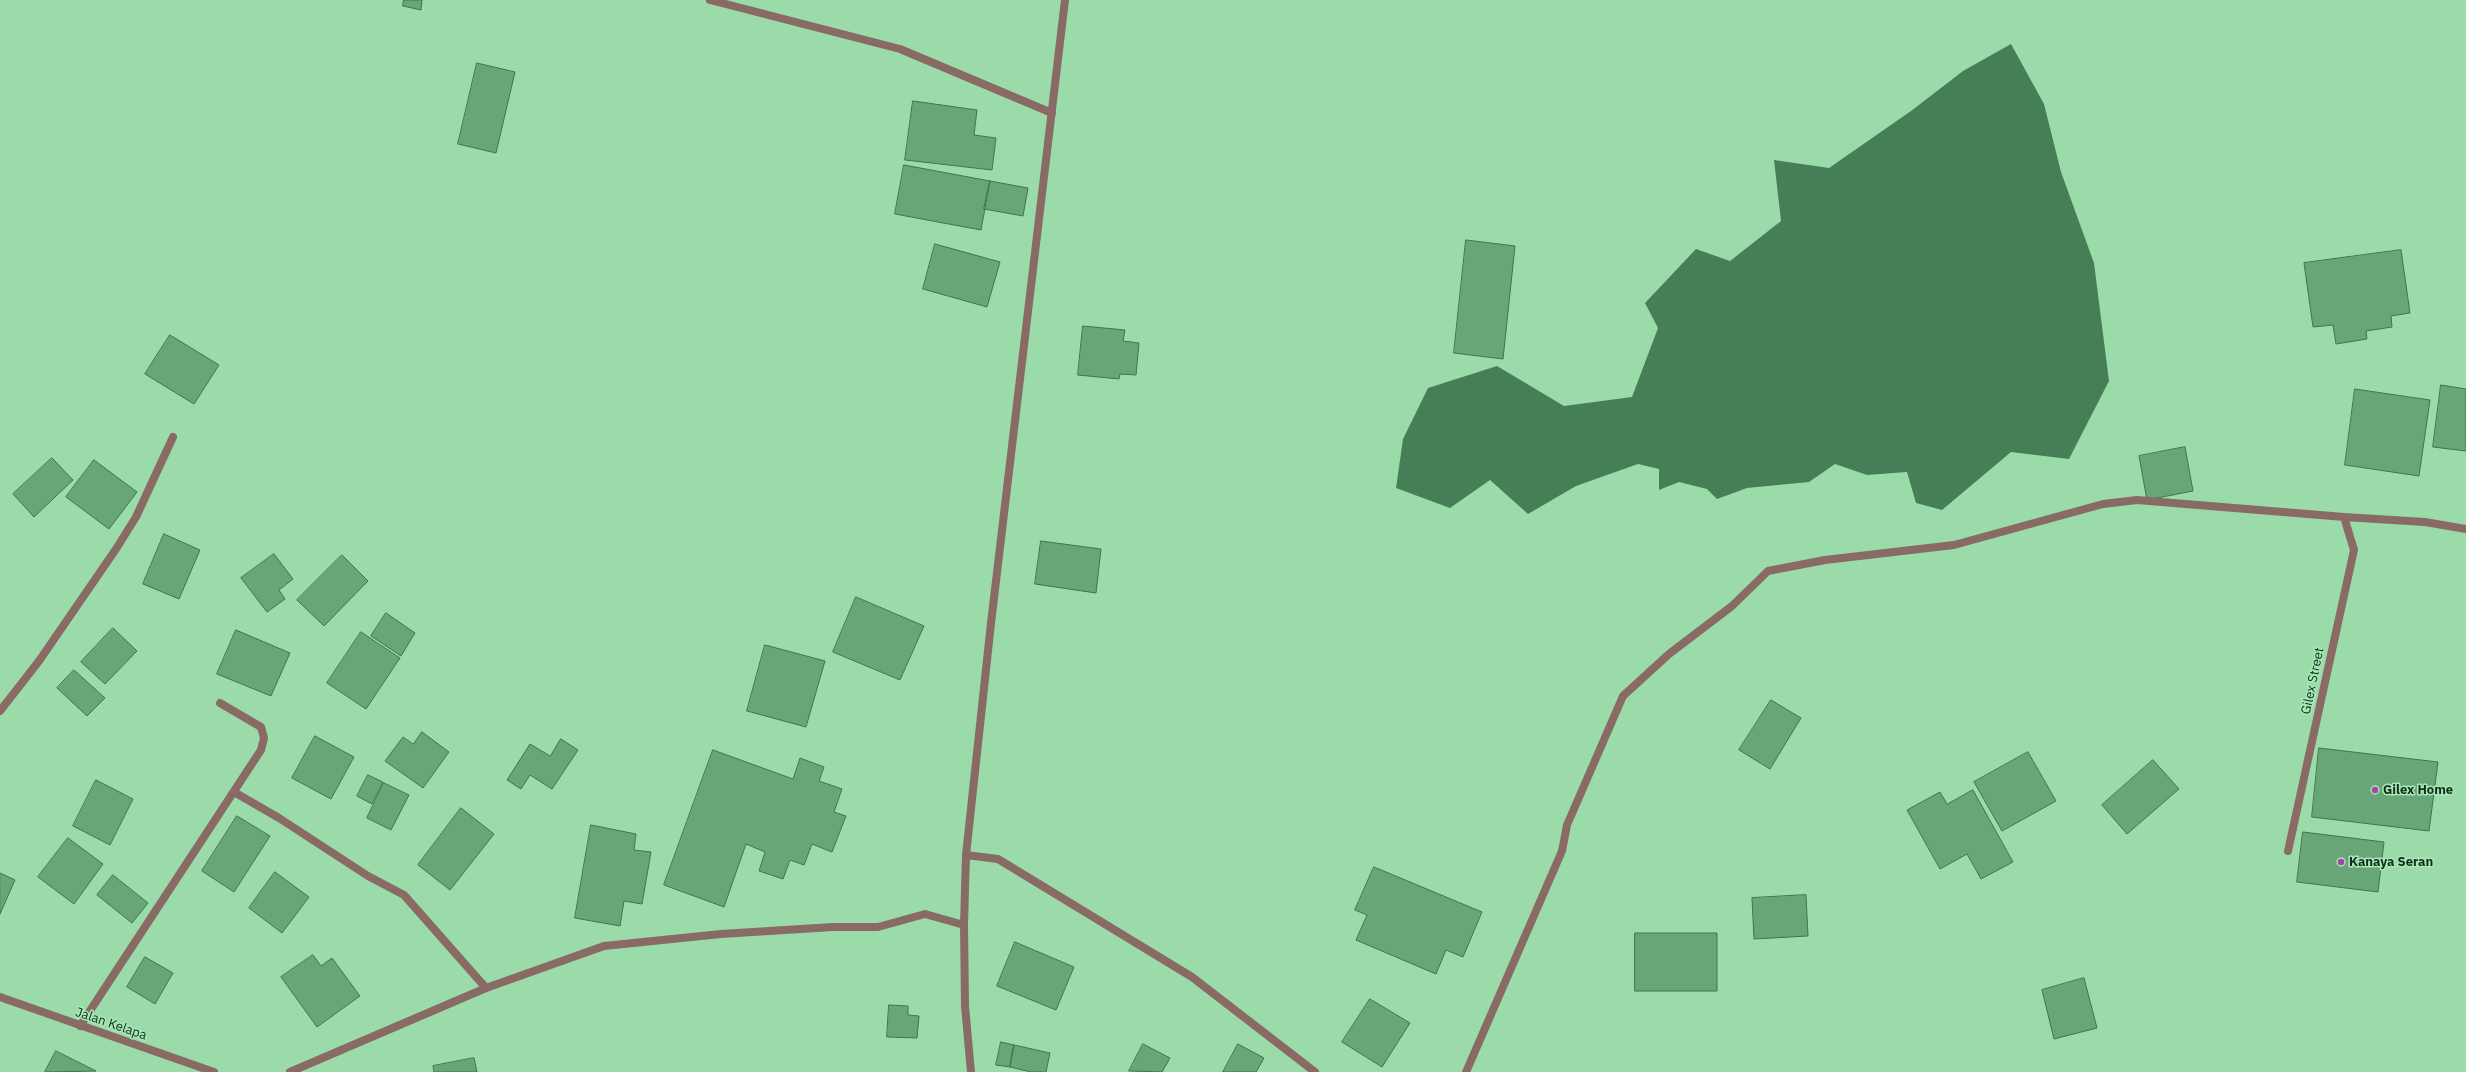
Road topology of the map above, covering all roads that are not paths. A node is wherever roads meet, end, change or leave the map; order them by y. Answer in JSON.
{"nodes":[{"id":1,"x":710,"y":0,"type":"edge"},
{"id":2,"x":1065,"y":0,"type":"edge"},
{"id":3,"x":1052,"y":113,"type":"junction"},
{"id":4,"x":173,"y":437,"type":"dead end"},
{"id":5,"x":2344,"y":517,"type":"junction"},
{"id":6,"x":2466,"y":529,"type":"edge"},
{"id":7,"x":220,"y":704,"type":"dead end"},
{"id":8,"x":0,"y":711,"type":"edge"},
{"id":9,"x":234,"y":792,"type":"junction"},
{"id":10,"x":2288,"y":851,"type":"dead end"},
{"id":11,"x":966,"y":855,"type":"junction"},
{"id":12,"x":964,"y":926,"type":"junction"},
{"id":13,"x":486,"y":988,"type":"junction"},
{"id":14,"x":0,"y":997,"type":"edge"},
{"id":15,"x":80,"y":1026,"type":"junction"},
{"id":16,"x":293,"y":1071,"type":"edge"},
{"id":17,"x":214,"y":1072,"type":"edge"},
{"id":18,"x":971,"y":1072,"type":"edge"},
{"id":19,"x":1315,"y":1072,"type":"edge"},
{"id":20,"x":1466,"y":1072,"type":"edge"}],
"edges":[{"from":1,"to":3,"type":"street"},
{"from":2,"to":3,"type":"street"},
{"from":3,"to":11,"type":"street"},
{"from":4,"to":8,"type":"street"},
{"from":5,"to":6,"type":"street"},
{"from":5,"to":10,"type":"street","name":"Gilex Street"},
{"from":5,"to":20,"type":"street"},
{"from":7,"to":9,"type":"street"},
{"from":9,"to":13,"type":"street"},
{"from":9,"to":15,"type":"street"},
{"from":11,"to":12,"type":"street"},
{"from":11,"to":19,"type":"street"},
{"from":12,"to":13,"type":"street"},
{"from":12,"to":18,"type":"street"},
{"from":13,"to":16,"type":"street"},
{"from":14,"to":15,"type":"street","name":"Jalan Kelapa"},
{"from":15,"to":17,"type":"street","name":"Jalan Kelapa"}]}
